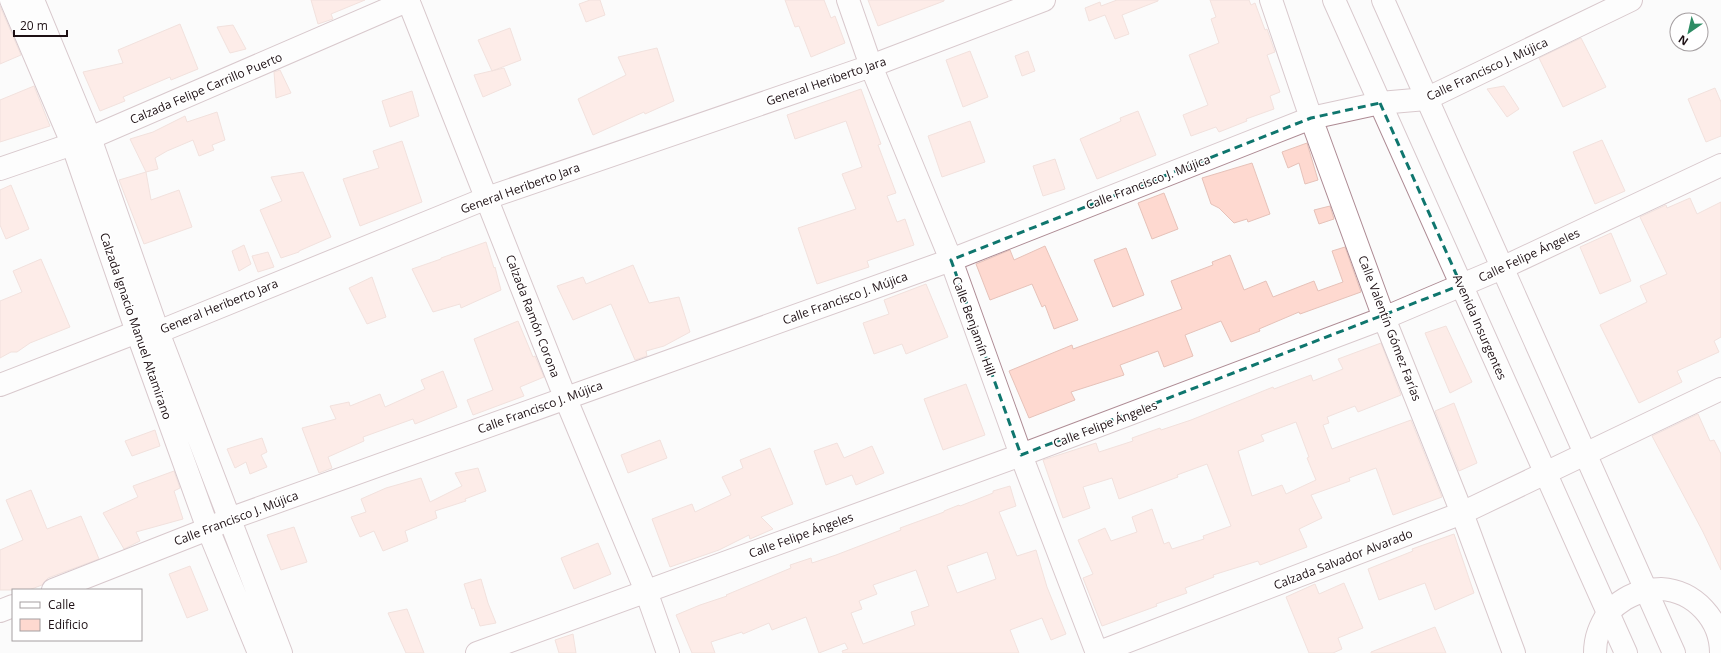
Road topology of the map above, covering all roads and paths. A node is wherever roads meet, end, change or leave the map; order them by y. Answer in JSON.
{"nodes":[{"id":1,"x":10,"y":0,"type":"edge"},
{"id":2,"x":33,"y":0,"type":"edge"},
{"id":3,"x":409,"y":0,"type":"edge"},
{"id":4,"x":848,"y":0,"type":"edge"},
{"id":5,"x":1044,"y":0,"type":"edge"},
{"id":6,"x":1272,"y":0,"type":"edge"},
{"id":7,"x":1334,"y":0,"type":"edge"},
{"id":8,"x":1383,"y":0,"type":"edge"},
{"id":9,"x":1631,"y":0,"type":"edge"},
{"id":10,"x":871,"y":66,"type":"junction"},
{"id":11,"x":1426,"y":99,"type":"junction"},
{"id":12,"x":1380,"y":103,"type":"junction"},
{"id":13,"x":1311,"y":118,"type":"junction"},
{"id":14,"x":81,"y":140,"type":"junction"},
{"id":15,"x":1721,"y":165,"type":"edge"},
{"id":16,"x":0,"y":169,"type":"edge"},
{"id":17,"x":487,"y":198,"type":"junction"},
{"id":18,"x":951,"y":260,"type":"junction"},
{"id":19,"x":1502,"y":268,"type":"junction"},
{"id":20,"x":1461,"y":285,"type":"junction"},
{"id":21,"x":1384,"y":318,"type":"junction"},
{"id":22,"x":148,"y":332,"type":"junction"},
{"id":23,"x":0,"y":385,"type":"edge"},
{"id":24,"x":1721,"y":389,"type":"edge"},
{"id":25,"x":565,"y":397,"type":"junction"},
{"id":26,"x":1021,"y":455,"type":"junction"},
{"id":27,"x":1585,"y":455,"type":"junction"},
{"id":28,"x":1546,"y":474,"type":"junction"},
{"id":29,"x":1462,"y":513,"type":"junction"},
{"id":30,"x":229,"y":519,"type":"junction"},
{"id":31,"x":208,"y":529,"type":"junction"},
{"id":32,"x":56,"y":589,"type":"edge"},
{"id":33,"x":1646,"y":590,"type":"junction"},
{"id":34,"x":646,"y":591,"type":"junction"},
{"id":35,"x":1712,"y":604,"type":"edge"},
{"id":36,"x":12,"y":606,"type":"edge"},
{"id":37,"x":0,"y":611,"type":"edge"},
{"id":38,"x":1608,"y":613,"type":"junction"},
{"id":39,"x":1721,"y":644,"type":"edge"},
{"id":40,"x":258,"y":653,"type":"edge"},
{"id":41,"x":281,"y":653,"type":"edge"},
{"id":42,"x":477,"y":653,"type":"edge"},
{"id":43,"x":668,"y":653,"type":"edge"},
{"id":44,"x":1097,"y":653,"type":"edge"},
{"id":45,"x":1514,"y":653,"type":"edge"},
{"id":46,"x":1595,"y":653,"type":"edge"},
{"id":47,"x":1626,"y":653,"type":"edge"},
{"id":48,"x":1674,"y":653,"type":"edge"},
{"id":49,"x":1721,"y":653,"type":"edge"}],
"edges":[{"from":1,"to":14,"type":"street","name":"Calzada Ignacio Manuel Altamirano"},
{"from":2,"to":14,"type":"street","name":"Calzada Ignacio Manuel Altamirano"},
{"from":3,"to":14,"type":"street","name":"Calzada Felipe Carrillo Puerto"},
{"from":3,"to":17,"type":"street","name":"Calzada Ramón Corona"},
{"from":4,"to":10,"type":"street","name":"Calle Benjamín Hill"},
{"from":5,"to":10,"type":"street","name":"General Heriberto Jara"},
{"from":6,"to":13,"type":"street","name":"Calle Valentín Gómez Farías"},
{"from":7,"to":12,"type":"street","name":"Avenida Insurgentes"},
{"from":8,"to":11,"type":"street"},
{"from":9,"to":11,"type":"street","name":"Calle Francisco J. Mújica"},
{"from":10,"to":17,"type":"street","name":"General Heriberto Jara"},
{"from":10,"to":18,"type":"street","name":"Calle Benjamín Hill"},
{"from":11,"to":12,"type":"street","name":"Calle Francisco J. Mújica"},
{"from":11,"to":19,"type":"street"},
{"from":12,"to":13,"type":"street","name":"Calle Francisco J. Mújica"},
{"from":12,"to":20,"type":"street","name":"Avenida Insurgentes"},
{"from":13,"to":18,"type":"street","name":"Calle Francisco J. Mújica"},
{"from":13,"to":21,"type":"street","name":"Calle Valentín Gómez Farías"},
{"from":14,"to":16,"type":"street","name":"Calzada Felipe Carrillo Puerto"},
{"from":14,"to":22,"type":"street","name":"Calzada Ignacio Manuel Altamirano"},
{"from":15,"to":19,"type":"street","name":"Calle Felipe Ángeles"},
{"from":17,"to":22,"type":"street","name":"General Heriberto Jara"},
{"from":17,"to":25,"type":"street","name":"Calzada Ramón Corona"},
{"from":18,"to":25,"type":"street","name":"Calle Francisco J. Mújica"},
{"from":18,"to":26,"type":"street","name":"Calle Benjamín Hill"},
{"from":19,"to":20,"type":"street","name":"Calle Felipe Ángeles"},
{"from":19,"to":27,"type":"street"},
{"from":20,"to":21,"type":"street","name":"Calle Felipe Ángeles"},
{"from":20,"to":28,"type":"street","name":"Avenida Insurgentes"},
{"from":21,"to":26,"type":"street","name":"Calle Felipe Ángeles"},
{"from":21,"to":29,"type":"street","name":"Calle Valentín Gómez Farías"},
{"from":22,"to":23,"type":"street","name":"General Heriberto Jara"},
{"from":22,"to":30,"type":"street","name":"Calzada Ignacio Manuel Altamirano"},
{"from":22,"to":31,"type":"street","name":"Calzada Ignacio Manuel Altamirano"},
{"from":24,"to":27,"type":"street","name":"Calzada Salvador Alvarado"},
{"from":25,"to":30,"type":"street","name":"Calle Francisco J. Mújica"},
{"from":25,"to":34,"type":"street","name":"Calzada Ramón Corona"},
{"from":26,"to":34,"type":"street","name":"Calle Felipe Ángeles"},
{"from":26,"to":44,"type":"street","name":"Calle Benjamín Hill"},
{"from":27,"to":28,"type":"street","name":"Calzada Salvador Alvarado"},
{"from":27,"to":33,"type":"street"},
{"from":28,"to":29,"type":"street","name":"Calzada Salvador Alvarado"},
{"from":28,"to":38,"type":"street","name":"Avenida Insurgentes"},
{"from":29,"to":44,"type":"street","name":"Calzada Salvador Alvarado"},
{"from":29,"to":45,"type":"street","name":"Calle Valentín Gómez Farías"},
{"from":30,"to":31,"type":"street","name":"Calle Francisco J. Mújica"},
{"from":30,"to":41,"type":"street","name":"Calzada Ignacio Manuel Altamirano"},
{"from":31,"to":32,"type":"street","name":"Calle Francisco J. Mújica"},
{"from":31,"to":40,"type":"street","name":"Calzada Ignacio Manuel Altamirano"},
{"from":33,"to":35,"type":"street"},
{"from":33,"to":38,"type":"street"},
{"from":33,"to":48,"type":"street"},
{"from":34,"to":42,"type":"street","name":"Calle Felipe Ángeles"},
{"from":34,"to":43,"type":"street","name":"Calzada Ramón Corona"},
{"from":35,"to":39,"type":"street"},
{"from":36,"to":37,"type":"street"},
{"from":38,"to":46,"type":"street"},
{"from":38,"to":47,"type":"street","name":"Avenida Insurgentes"},
{"from":39,"to":49,"type":"street"}]}
